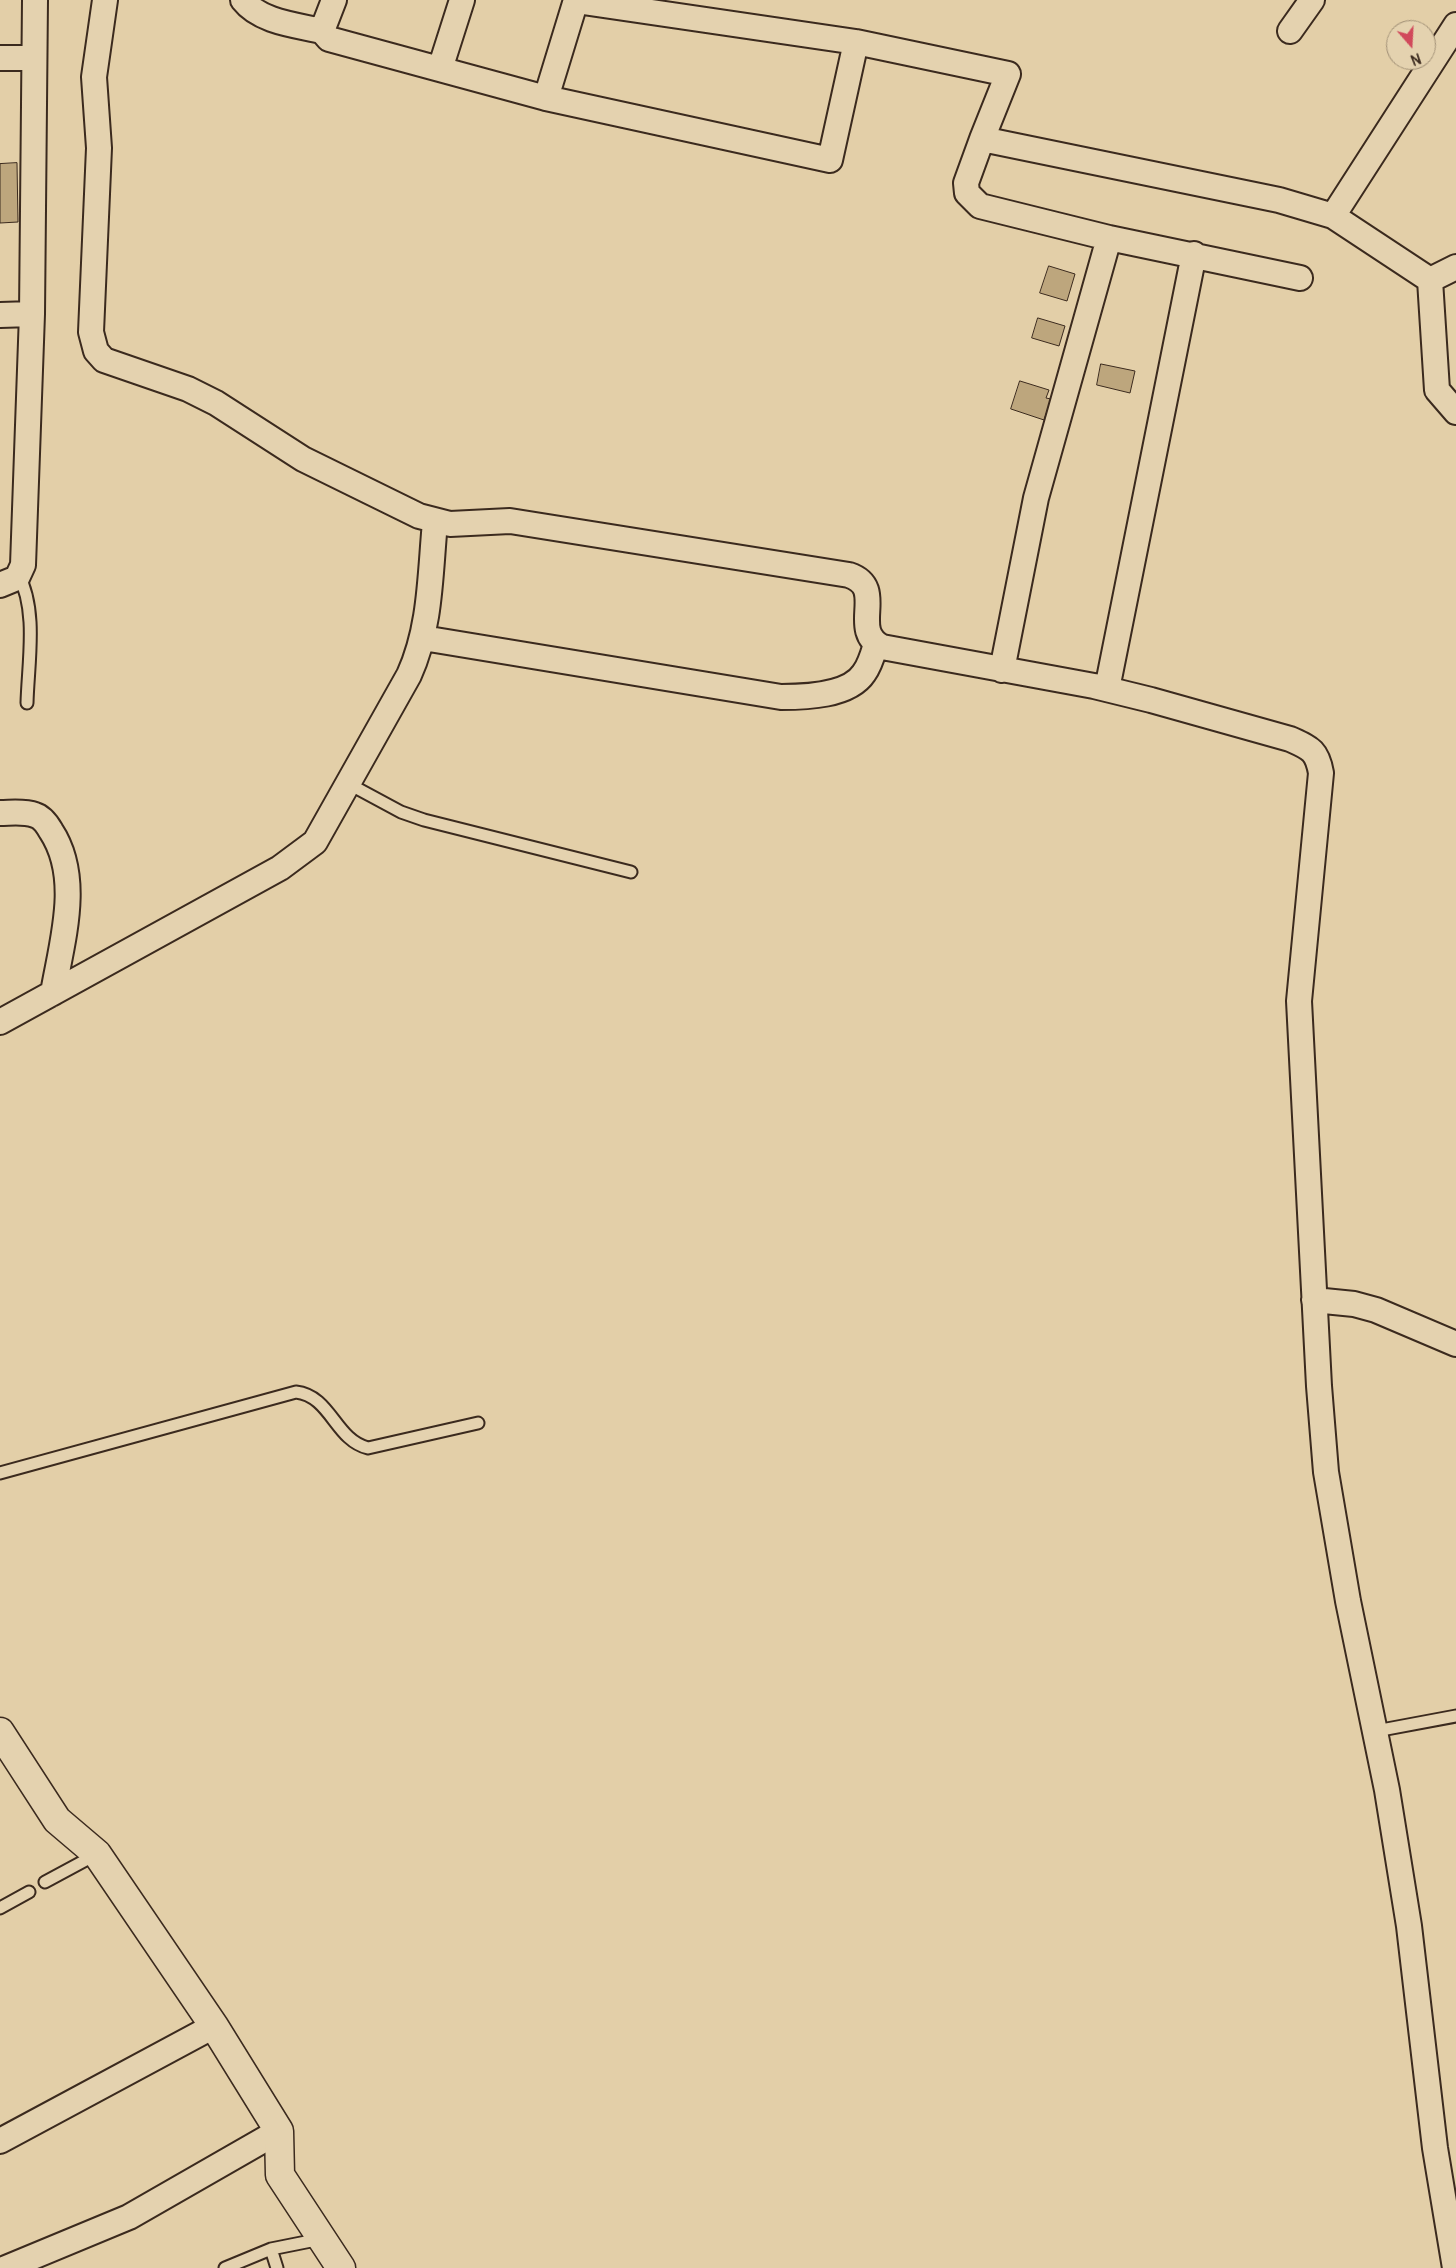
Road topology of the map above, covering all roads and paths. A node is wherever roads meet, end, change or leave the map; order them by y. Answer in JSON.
{"nodes":[{"id":1,"x":35,"y":0,"type":"edge"},
{"id":2,"x":105,"y":0,"type":"edge"},
{"id":3,"x":243,"y":0,"type":"edge"},
{"id":4,"x":334,"y":0,"type":"edge"},
{"id":5,"x":462,"y":0,"type":"edge"},
{"id":6,"x":576,"y":0,"type":"edge"},
{"id":7,"x":1312,"y":0,"type":"edge"},
{"id":8,"x":1456,"y":25,"type":"edge"},
{"id":9,"x":322,"y":31,"type":"junction"},
{"id":10,"x":1290,"y":31,"type":"dead end"},
{"id":11,"x":856,"y":42,"type":"junction"},
{"id":12,"x":0,"y":58,"type":"edge"},
{"id":13,"x":34,"y":58,"type":"junction"},
{"id":14,"x":440,"y":69,"type":"junction"},
{"id":15,"x":546,"y":98,"type":"junction"},
{"id":16,"x":982,"y":139,"type":"junction"},
{"id":17,"x":1333,"y":216,"type":"junction"},
{"id":18,"x":1109,"y":238,"type":"junction"},
{"id":19,"x":1194,"y":254,"type":"junction"},
{"id":20,"x":1456,"y":268,"type":"edge"},
{"id":21,"x":1300,"y":278,"type":"dead end"},
{"id":22,"x":1430,"y":280,"type":"junction"},
{"id":23,"x":32,"y":314,"type":"junction"},
{"id":24,"x":0,"y":315,"type":"edge"},
{"id":25,"x":1456,"y":412,"type":"edge"},
{"id":26,"x":435,"y":522,"type":"junction"},
{"id":27,"x":9,"y":580,"type":"edge"},
{"id":28,"x":423,"y":638,"type":"junction"},
{"id":29,"x":876,"y":644,"type":"junction"},
{"id":30,"x":1002,"y":670,"type":"junction"},
{"id":31,"x":1107,"y":689,"type":"junction"},
{"id":32,"x":27,"y":703,"type":"dead end"},
{"id":33,"x":349,"y":784,"type":"junction"},
{"id":34,"x":0,"y":813,"type":"edge"},
{"id":35,"x":631,"y":872,"type":"dead end"},
{"id":36,"x":53,"y":993,"type":"junction"},
{"id":37,"x":0,"y":1022,"type":"edge"},
{"id":38,"x":1314,"y":1300,"type":"junction"},
{"id":39,"x":1456,"y":1344,"type":"edge"},
{"id":40,"x":478,"y":1423,"type":"dead end"},
{"id":41,"x":0,"y":1473,"type":"edge"},
{"id":42,"x":1456,"y":1716,"type":"edge"},
{"id":43,"x":1376,"y":1731,"type":"junction"},
{"id":44,"x":0,"y":1732,"type":"edge"},
{"id":45,"x":97,"y":1854,"type":"junction"},
{"id":46,"x":45,"y":1882,"type":"dead end"},
{"id":47,"x":29,"y":1892,"type":"dead end"},
{"id":48,"x":0,"y":1908,"type":"edge"},
{"id":49,"x":214,"y":2026,"type":"junction"},
{"id":50,"x":279,"y":2130,"type":"junction"},
{"id":51,"x":0,"y":2141,"type":"edge"},
{"id":52,"x":322,"y":2239,"type":"junction"},
{"id":53,"x":271,"y":2249,"type":"junction"},
{"id":54,"x":6,"y":2268,"type":"edge"},
{"id":55,"x":225,"y":2268,"type":"edge"},
{"id":56,"x":277,"y":2268,"type":"edge"},
{"id":57,"x":341,"y":2268,"type":"edge"},
{"id":58,"x":1455,"y":2268,"type":"edge"}],
"edges":[{"from":1,"to":13,"type":"street"},
{"from":2,"to":26,"type":"street"},
{"from":3,"to":9,"type":"street"},
{"from":4,"to":9,"type":"street"},
{"from":5,"to":14,"type":"street"},
{"from":6,"to":11,"type":"street"},
{"from":6,"to":15,"type":"street"},
{"from":7,"to":10,"type":"street"},
{"from":8,"to":17,"type":"street"},
{"from":9,"to":14,"type":"street"},
{"from":11,"to":15,"type":"street"},
{"from":11,"to":16,"type":"street"},
{"from":12,"to":13,"type":"street"},
{"from":13,"to":23,"type":"street"},
{"from":14,"to":15,"type":"street"},
{"from":16,"to":17,"type":"street"},
{"from":16,"to":18,"type":"street"},
{"from":17,"to":22,"type":"street"},
{"from":18,"to":19,"type":"street"},
{"from":18,"to":30,"type":"street"},
{"from":19,"to":21,"type":"street"},
{"from":19,"to":31,"type":"street"},
{"from":20,"to":22,"type":"street"},
{"from":22,"to":25,"type":"street"},
{"from":23,"to":24,"type":"street"},
{"from":23,"to":27,"type":"street"},
{"from":26,"to":28,"type":"street"},
{"from":26,"to":29,"type":"street"},
{"from":27,"to":32,"type":"lane"},
{"from":28,"to":29,"type":"street"},
{"from":28,"to":33,"type":"street"},
{"from":29,"to":30,"type":"street"},
{"from":30,"to":31,"type":"street"},
{"from":31,"to":38,"type":"street"},
{"from":33,"to":35,"type":"lane"},
{"from":33,"to":36,"type":"street"},
{"from":34,"to":36,"type":"street"},
{"from":36,"to":37,"type":"street"},
{"from":38,"to":39,"type":"street"},
{"from":38,"to":43,"type":"street"},
{"from":40,"to":41,"type":"lane"},
{"from":42,"to":43,"type":"lane"},
{"from":43,"to":58,"type":"street"},
{"from":44,"to":45,"type":"main road"},
{"from":45,"to":46,"type":"lane"},
{"from":45,"to":49,"type":"main road"},
{"from":47,"to":48,"type":"lane"},
{"from":49,"to":50,"type":"main road"},
{"from":49,"to":51,"type":"street"},
{"from":50,"to":52,"type":"main road"},
{"from":50,"to":54,"type":"street"},
{"from":52,"to":53,"type":"lane"},
{"from":52,"to":57,"type":"main road"},
{"from":53,"to":55,"type":"lane"},
{"from":53,"to":56,"type":"lane"}]}
